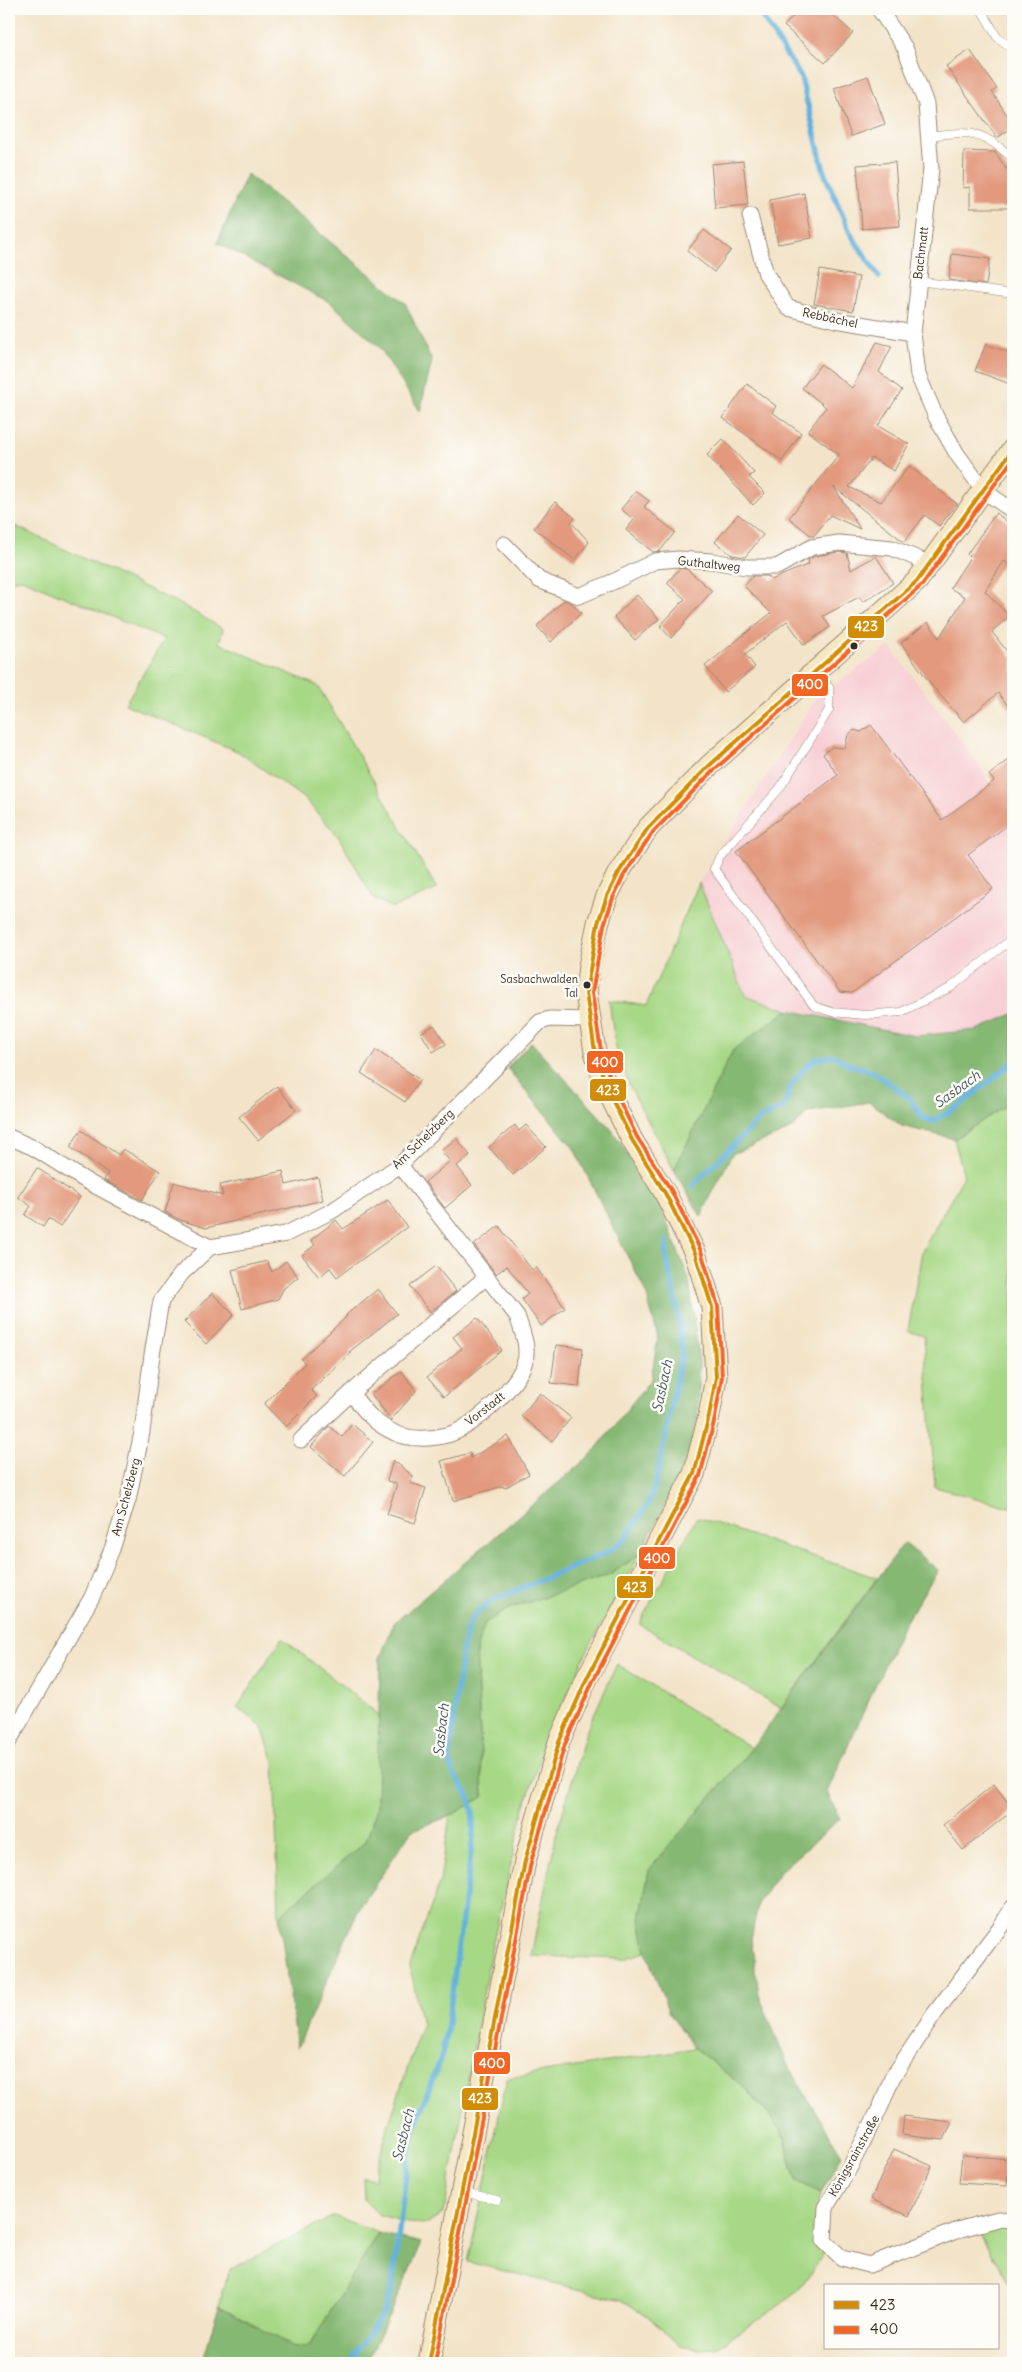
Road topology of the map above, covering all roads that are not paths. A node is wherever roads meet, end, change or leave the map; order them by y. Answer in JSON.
{"nodes":[{"id":1,"x":879,"y":9,"type":"edge"},
{"id":2,"x":981,"y":9,"type":"edge"},
{"id":3,"x":1013,"y":50,"type":"edge"},
{"id":4,"x":929,"y":136,"type":"junction"},
{"id":5,"x":1013,"y":159,"type":"edge"},
{"id":6,"x":750,"y":216,"type":"dead end"},
{"id":7,"x":918,"y":281,"type":"junction"},
{"id":8,"x":1013,"y":294,"type":"edge"},
{"id":9,"x":913,"y":333,"type":"junction"},
{"id":10,"x":1013,"y":449,"type":"edge"},
{"id":11,"x":984,"y":491,"type":"junction"},
{"id":12,"x":1013,"y":511,"type":"edge"},
{"id":13,"x":504,"y":544,"type":"dead end"},
{"id":14,"x":930,"y":564,"type":"junction"},
{"id":15,"x":816,"y":672,"type":"junction"},
{"id":16,"x":1013,"y":938,"type":"edge"},
{"id":17,"x":589,"y":1020,"type":"junction"},
{"id":18,"x":9,"y":1137,"type":"edge"},
{"id":19,"x":400,"y":1165,"type":"junction"},
{"id":20,"x":210,"y":1247,"type":"junction"},
{"id":21,"x":485,"y":1278,"type":"junction"},
{"id":22,"x":351,"y":1393,"type":"junction"},
{"id":23,"x":300,"y":1440,"type":"dead end"},
{"id":24,"x":9,"y":1741,"type":"edge"},
{"id":25,"x":1013,"y":1907,"type":"edge"},
{"id":26,"x":462,"y":2191,"type":"junction"},
{"id":27,"x":497,"y":2200,"type":"dead end"},
{"id":28,"x":1013,"y":2220,"type":"edge"},
{"id":29,"x":428,"y":2363,"type":"edge"}],
"edges":[{"from":1,"to":4,"type":"street","name":"Bachmatt"},
{"from":2,"to":3,"type":"lane"},
{"from":4,"to":5,"type":"lane"},
{"from":4,"to":7,"type":"street","name":"Bachmatt"},
{"from":6,"to":9,"type":"street","name":"Rebbächel"},
{"from":7,"to":8,"type":"lane"},
{"from":7,"to":9,"type":"street","name":"Bachmatt"},
{"from":9,"to":11,"type":"street","name":"Bachmatt"},
{"from":10,"to":11,"type":"main road"},
{"from":11,"to":12,"type":"street"},
{"from":11,"to":14,"type":"main road"},
{"from":13,"to":14,"type":"street","name":"Guthaltweg"},
{"from":14,"to":15,"type":"main road"},
{"from":15,"to":16,"type":"lane"},
{"from":15,"to":17,"type":"main road"},
{"from":17,"to":19,"type":"street","name":"Am Schelzberg"},
{"from":17,"to":26,"type":"main road"},
{"from":18,"to":20,"type":"street"},
{"from":19,"to":20,"type":"street","name":"Am Schelzberg"},
{"from":19,"to":21,"type":"street","name":"Vorstadt"},
{"from":20,"to":24,"type":"street","name":"Am Schelzberg"},
{"from":21,"to":22,"type":"street"},
{"from":21,"to":22,"type":"street","name":"Vorstadt"},
{"from":22,"to":23,"type":"street"},
{"from":25,"to":28,"type":"street","name":"Königsrainstraße"},
{"from":26,"to":27,"type":"lane"},
{"from":26,"to":29,"type":"main road"}]}
